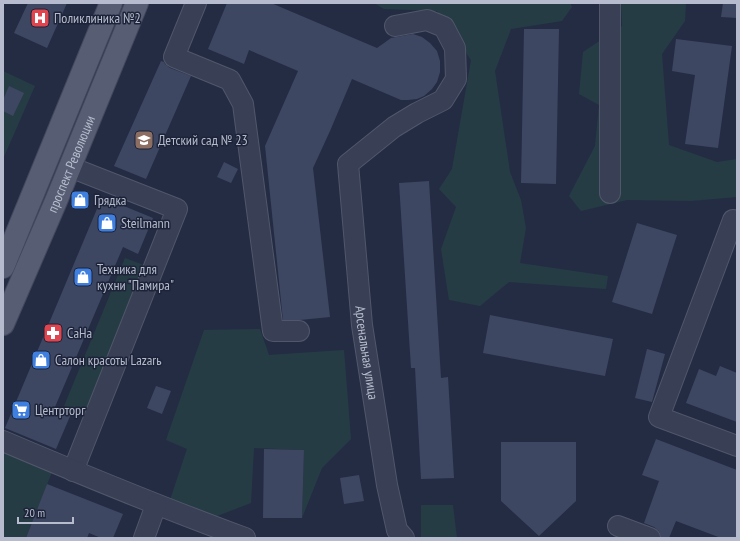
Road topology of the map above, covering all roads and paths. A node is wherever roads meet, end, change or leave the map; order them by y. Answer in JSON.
{"nodes":[{"id":1,"x":111,"y":3,"type":"edge"},
{"id":2,"x":136,"y":3,"type":"edge"},
{"id":3,"x":196,"y":3,"type":"edge"},
{"id":4,"x":610,"y":3,"type":"edge"},
{"id":5,"x":395,"y":26,"type":"dead end"},
{"id":6,"x":70,"y":167,"type":"junction"},
{"id":7,"x":610,"y":194,"type":"dead end"},
{"id":8,"x":737,"y":222,"type":"edge"},
{"id":9,"x":3,"y":267,"type":"edge"},
{"id":10,"x":3,"y":324,"type":"edge"},
{"id":11,"x":299,"y":331,"type":"dead end"},
{"id":12,"x":3,"y":441,"type":"edge"},
{"id":13,"x":737,"y":446,"type":"edge"},
{"id":14,"x":73,"y":471,"type":"junction"},
{"id":15,"x":156,"y":505,"type":"junction"},
{"id":16,"x":618,"y":526,"type":"dead end"},
{"id":17,"x":144,"y":538,"type":"edge"},
{"id":18,"x":245,"y":538,"type":"edge"},
{"id":19,"x":404,"y":538,"type":"edge"},
{"id":20,"x":650,"y":538,"type":"edge"}],
"edges":[{"from":1,"to":9,"type":"main road","name":"проспект Революции"},
{"from":2,"to":6,"type":"main road","name":"проспект Революции"},
{"from":3,"to":11,"type":"street"},
{"from":4,"to":7,"type":"street"},
{"from":5,"to":19,"type":"street","name":"Арсенальная улица"},
{"from":6,"to":10,"type":"main road","name":"проспект Революции"},
{"from":6,"to":14,"type":"street"},
{"from":8,"to":13,"type":"street"},
{"from":12,"to":14,"type":"street"},
{"from":14,"to":15,"type":"street"},
{"from":15,"to":17,"type":"street"},
{"from":15,"to":18,"type":"street"},
{"from":16,"to":20,"type":"street"}]}
